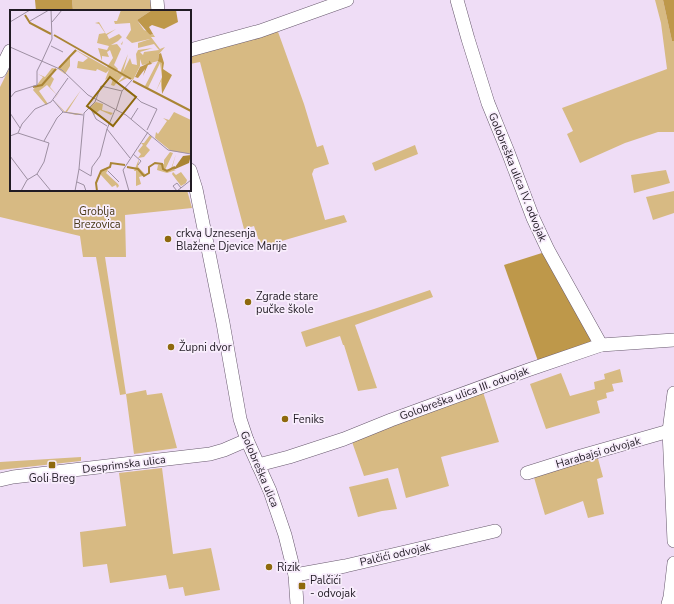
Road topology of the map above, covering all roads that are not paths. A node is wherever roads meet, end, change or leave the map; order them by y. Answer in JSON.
{"nodes":[{"id":1,"x":157,"y":0,"type":"edge"},
{"id":2,"x":347,"y":0,"type":"edge"},
{"id":3,"x":457,"y":0,"type":"edge"},
{"id":4,"x":158,"y":10,"type":"edge"},
{"id":5,"x":7,"y":50,"type":"edge"},
{"id":6,"x":191,"y":50,"type":"edge"},
{"id":7,"x":0,"y":70,"type":"edge"},
{"id":8,"x":191,"y":173,"type":"edge"},
{"id":9,"x":674,"y":340,"type":"edge"},
{"id":10,"x":601,"y":345,"type":"junction"},
{"id":11,"x":674,"y":392,"type":"edge"},
{"id":12,"x":669,"y":431,"type":"junction"},
{"id":13,"x":247,"y":440,"type":"junction"},
{"id":14,"x":258,"y":464,"type":"junction"},
{"id":15,"x":527,"y":473,"type":"dead end"},
{"id":16,"x":0,"y":480,"type":"edge"},
{"id":17,"x":495,"y":531,"type":"dead end"},
{"id":18,"x":674,"y":541,"type":"edge"},
{"id":19,"x":674,"y":563,"type":"edge"},
{"id":20,"x":294,"y":575,"type":"junction"},
{"id":21,"x":297,"y":604,"type":"edge"},
{"id":22,"x":668,"y":604,"type":"edge"}],
"edges":[{"from":1,"to":4,"type":"street"},
{"from":2,"to":6,"type":"street"},
{"from":3,"to":10,"type":"street","name":"Golobreška ulica IV. odvojak"},
{"from":5,"to":7,"type":"street"},
{"from":8,"to":13,"type":"street","name":"Golobreška ulica"},
{"from":9,"to":10,"type":"street","name":"Golobreška ulica III. odvojak"},
{"from":10,"to":14,"type":"street","name":"Golobreška ulica III. odvojak"},
{"from":11,"to":12,"type":"street"},
{"from":12,"to":15,"type":"street","name":"Harabajsi odvojak"},
{"from":12,"to":18,"type":"street"},
{"from":13,"to":14,"type":"street","name":"Golobreška ulica"},
{"from":13,"to":16,"type":"street","name":"Desprimska ulica"},
{"from":14,"to":20,"type":"street","name":"Golobreška ulica"},
{"from":17,"to":20,"type":"street","name":"Palčići odvojak"},
{"from":19,"to":22,"type":"street"},
{"from":20,"to":21,"type":"street","name":"Golobreška ulica"}]}
